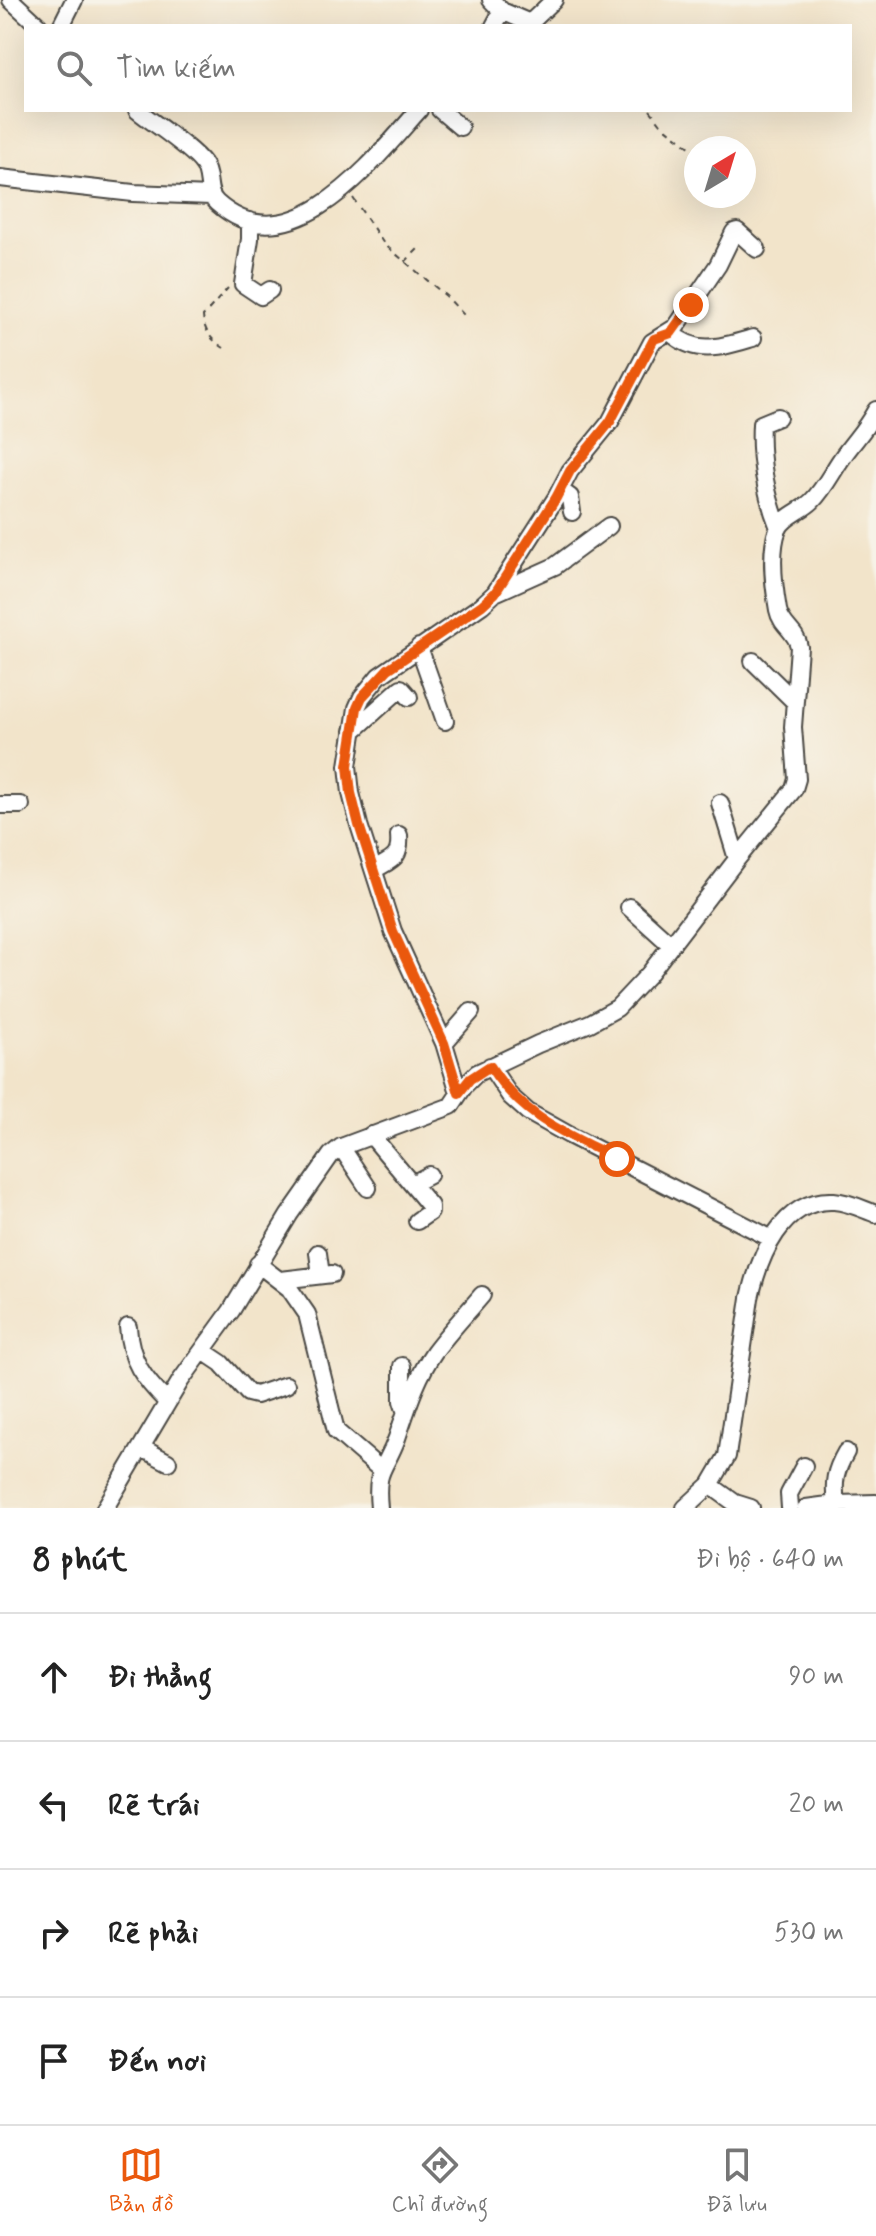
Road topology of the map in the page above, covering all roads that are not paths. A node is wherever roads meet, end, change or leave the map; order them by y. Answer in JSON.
{"nodes":[{"id":1,"x":11,"y":0,"type":"edge"},
{"id":2,"x":74,"y":0,"type":"edge"},
{"id":3,"x":554,"y":0,"type":"edge"},
{"id":4,"x":496,"y":12,"type":"edge"},
{"id":5,"x":37,"y":24,"type":"edge"},
{"id":6,"x":62,"y":24,"type":"edge"},
{"id":7,"x":139,"y":112,"type":"edge"},
{"id":8,"x":417,"y":112,"type":"edge"},
{"id":9,"x":442,"y":112,"type":"edge"},
{"id":10,"x":460,"y":127,"type":"dead end"},
{"id":11,"x":0,"y":178,"type":"edge"},
{"id":12,"x":211,"y":196,"type":"junction"},
{"id":13,"x":250,"y":221,"type":"junction"},
{"id":14,"x":757,"y":249,"type":"dead end"},
{"id":15,"x":270,"y":290,"type":"dead end"},
{"id":16,"x":671,"y":333,"type":"junction"},
{"id":17,"x":753,"y":338,"type":"dead end"},
{"id":18,"x":876,"y":410,"type":"edge"},
{"id":19,"x":778,"y":417,"type":"dead end"},
{"id":20,"x":560,"y":490,"type":"junction"},
{"id":21,"x":572,"y":512,"type":"dead end"},
{"id":22,"x":609,"y":526,"type":"dead end"},
{"id":23,"x":779,"y":528,"type":"junction"},
{"id":24,"x":495,"y":593,"type":"junction"},
{"id":25,"x":419,"y":647,"type":"junction"},
{"id":26,"x":753,"y":661,"type":"dead end"},
{"id":27,"x":409,"y":697,"type":"dead end"},
{"id":28,"x":794,"y":701,"type":"junction"},
{"id":29,"x":445,"y":721,"type":"dead end"},
{"id":30,"x":353,"y":731,"type":"junction"},
{"id":31,"x":720,"y":803,"type":"dead end"},
{"id":32,"x":0,"y":805,"type":"edge"},
{"id":33,"x":21,"y":805,"type":"dead end"},
{"id":34,"x":399,"y":835,"type":"dead end"},
{"id":35,"x":737,"y":859,"type":"junction"},
{"id":36,"x":374,"y":870,"type":"junction"},
{"id":37,"x":629,"y":907,"type":"dead end"},
{"id":38,"x":671,"y":945,"type":"junction"},
{"id":39,"x":471,"y":1012,"type":"dead end"},
{"id":40,"x":444,"y":1043,"type":"junction"},
{"id":41,"x":490,"y":1066,"type":"junction"},
{"id":42,"x":459,"y":1093,"type":"junction"},
{"id":43,"x":371,"y":1135,"type":"junction"},
{"id":44,"x":341,"y":1147,"type":"junction"},
{"id":45,"x":429,"y":1175,"type":"dead end"},
{"id":46,"x":412,"y":1184,"type":"junction"},
{"id":47,"x":368,"y":1188,"type":"dead end"},
{"id":48,"x":875,"y":1214,"type":"edge"},
{"id":49,"x":417,"y":1221,"type":"dead end"},
{"id":50,"x":772,"y":1239,"type":"junction"},
{"id":51,"x":318,"y":1253,"type":"dead end"},
{"id":52,"x":258,"y":1264,"type":"junction"},
{"id":53,"x":281,"y":1280,"type":"junction"},
{"id":54,"x":482,"y":1295,"type":"dead end"},
{"id":55,"x":128,"y":1327,"type":"dead end"},
{"id":56,"x":203,"y":1351,"type":"junction"},
{"id":57,"x":402,"y":1366,"type":"dead end"},
{"id":58,"x":286,"y":1385,"type":"dead end"},
{"id":59,"x":167,"y":1402,"type":"junction"},
{"id":60,"x":405,"y":1412,"type":"junction"},
{"id":61,"x":142,"y":1448,"type":"junction"},
{"id":62,"x":846,"y":1452,"type":"dead end"},
{"id":63,"x":168,"y":1462,"type":"dead end"},
{"id":64,"x":804,"y":1466,"type":"dead end"},
{"id":65,"x":380,"y":1469,"type":"junction"},
{"id":66,"x":710,"y":1485,"type":"junction"},
{"id":67,"x":876,"y":1503,"type":"edge"},
{"id":68,"x":836,"y":1504,"type":"junction"},
{"id":69,"x":105,"y":1508,"type":"edge"},
{"id":70,"x":379,"y":1508,"type":"edge"},
{"id":71,"x":685,"y":1508,"type":"edge"},
{"id":72,"x":751,"y":1508,"type":"edge"},
{"id":73,"x":790,"y":1508,"type":"edge"},
{"id":74,"x":806,"y":1508,"type":"edge"}],
"edges":[{"from":1,"to":5,"type":"street"},
{"from":2,"to":6,"type":"street"},
{"from":3,"to":4,"type":"street"},
{"from":7,"to":12,"type":"street"},
{"from":8,"to":13,"type":"street"},
{"from":9,"to":10,"type":"street"},
{"from":11,"to":12,"type":"street"},
{"from":12,"to":13,"type":"street"},
{"from":13,"to":15,"type":"street"},
{"from":14,"to":16,"type":"street"},
{"from":16,"to":17,"type":"street"},
{"from":16,"to":20,"type":"street"},
{"from":18,"to":23,"type":"street"},
{"from":19,"to":23,"type":"street"},
{"from":20,"to":21,"type":"street"},
{"from":20,"to":24,"type":"street"},
{"from":22,"to":24,"type":"street"},
{"from":23,"to":28,"type":"street"},
{"from":24,"to":25,"type":"street"},
{"from":25,"to":29,"type":"street"},
{"from":25,"to":30,"type":"street"},
{"from":26,"to":28,"type":"street"},
{"from":27,"to":30,"type":"street"},
{"from":28,"to":35,"type":"street"},
{"from":30,"to":36,"type":"street"},
{"from":31,"to":35,"type":"street"},
{"from":32,"to":33,"type":"street"},
{"from":34,"to":36,"type":"street"},
{"from":35,"to":38,"type":"street"},
{"from":36,"to":40,"type":"street"},
{"from":37,"to":38,"type":"street"},
{"from":38,"to":41,"type":"street"},
{"from":39,"to":40,"type":"street"},
{"from":40,"to":42,"type":"street"},
{"from":41,"to":42,"type":"street"},
{"from":41,"to":50,"type":"street"},
{"from":42,"to":43,"type":"street"},
{"from":43,"to":44,"type":"street"},
{"from":43,"to":46,"type":"street"},
{"from":44,"to":47,"type":"street"},
{"from":44,"to":52,"type":"street"},
{"from":45,"to":46,"type":"street"},
{"from":46,"to":49,"type":"street"},
{"from":48,"to":50,"type":"street"},
{"from":50,"to":66,"type":"street"},
{"from":51,"to":53,"type":"street"},
{"from":52,"to":53,"type":"street"},
{"from":52,"to":56,"type":"street"},
{"from":53,"to":65,"type":"street"},
{"from":54,"to":60,"type":"street"},
{"from":55,"to":59,"type":"street"},
{"from":56,"to":58,"type":"street"},
{"from":56,"to":59,"type":"street"},
{"from":57,"to":60,"type":"street"},
{"from":59,"to":61,"type":"street"},
{"from":60,"to":65,"type":"street"},
{"from":61,"to":63,"type":"street"},
{"from":61,"to":69,"type":"street"},
{"from":62,"to":68,"type":"street"},
{"from":64,"to":73,"type":"street"},
{"from":65,"to":70,"type":"street"},
{"from":66,"to":71,"type":"street"},
{"from":66,"to":72,"type":"street"},
{"from":67,"to":68,"type":"street"},
{"from":68,"to":74,"type":"street"}]}
